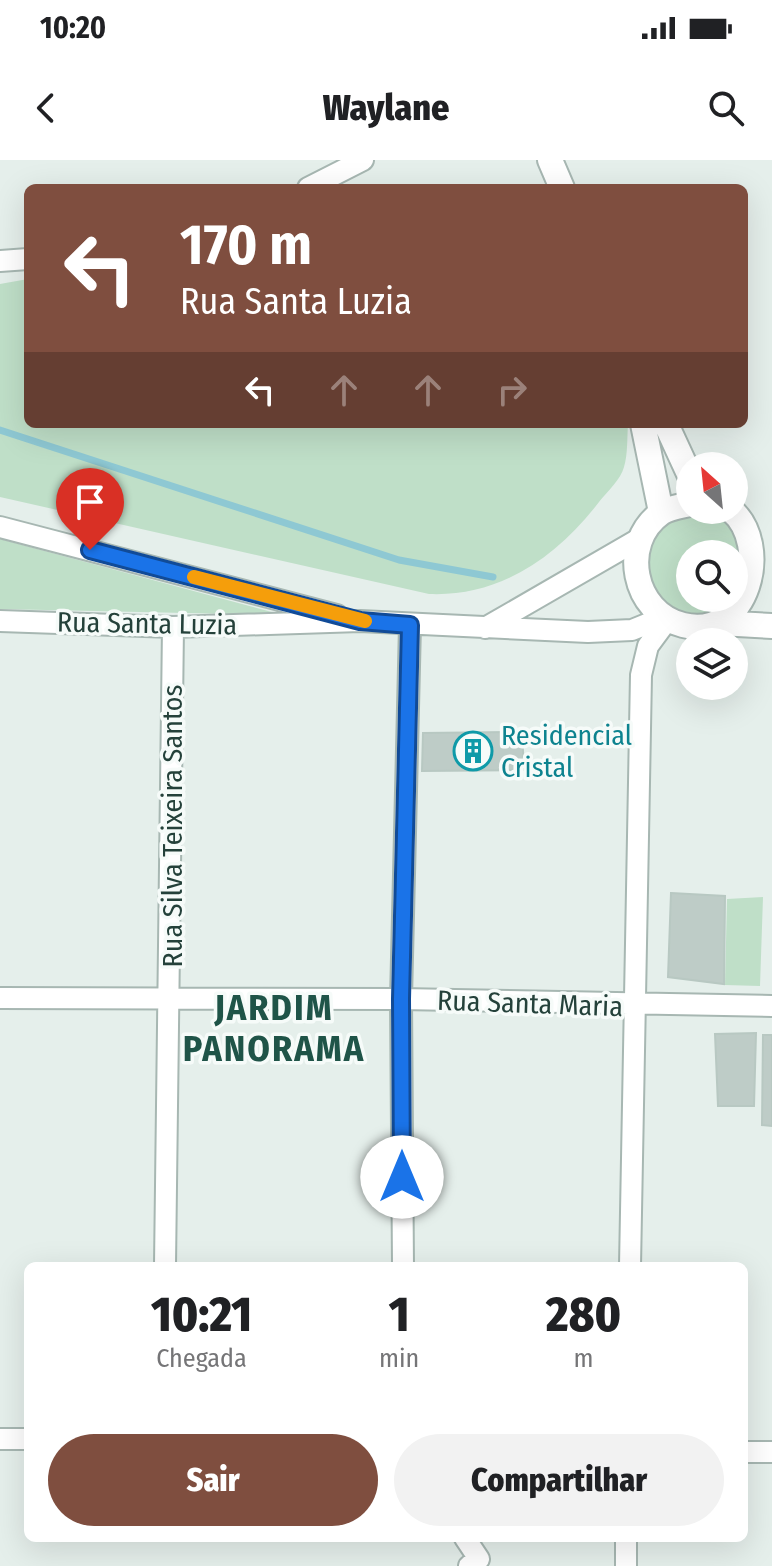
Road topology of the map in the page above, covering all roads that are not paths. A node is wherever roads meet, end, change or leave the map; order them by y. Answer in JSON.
{"nodes":[{"id":1,"x":363,"y":160,"type":"edge"},
{"id":2,"x":550,"y":160,"type":"edge"},
{"id":3,"x":316,"y":184,"type":"edge"},
{"id":4,"x":560,"y":184,"type":"edge"},
{"id":5,"x":24,"y":259,"type":"edge"},
{"id":6,"x":0,"y":261,"type":"edge"},
{"id":7,"x":644,"y":428,"type":"edge"},
{"id":8,"x":668,"y":428,"type":"edge"},
{"id":9,"x":679,"y":452,"type":"edge"},
{"id":10,"x":676,"y":508,"type":"edge"},
{"id":11,"x":661,"y":512,"type":"junction"},
{"id":12,"x":751,"y":521,"type":"edge"},
{"id":13,"x":0,"y":527,"type":"edge"},
{"id":14,"x":639,"y":539,"type":"junction"},
{"id":15,"x":666,"y":618,"type":"junction"},
{"id":16,"x":0,"y":621,"type":"edge"},
{"id":17,"x":360,"y":621,"type":"junction"},
{"id":18,"x":719,"y":623,"type":"junction"},
{"id":19,"x":410,"y":625,"type":"junction"},
{"id":20,"x":772,"y":626,"type":"edge"},
{"id":21,"x":173,"y":627,"type":"junction"},
{"id":22,"x":485,"y":628,"type":"junction"},
{"id":23,"x":171,"y":997,"type":"junction"},
{"id":24,"x":0,"y":998,"type":"edge"},
{"id":25,"x":401,"y":999,"type":"junction"},
{"id":26,"x":633,"y":1006,"type":"junction"},
{"id":27,"x":772,"y":1006,"type":"edge"},
{"id":28,"x":165,"y":1262,"type":"edge"},
{"id":29,"x":403,"y":1262,"type":"edge"},
{"id":30,"x":630,"y":1262,"type":"edge"},
{"id":31,"x":0,"y":1439,"type":"edge"},
{"id":32,"x":24,"y":1439,"type":"edge"},
{"id":33,"x":748,"y":1452,"type":"edge"},
{"id":34,"x":772,"y":1452,"type":"edge"},
{"id":35,"x":468,"y":1542,"type":"edge"},
{"id":36,"x":626,"y":1542,"type":"edge"},
{"id":37,"x":469,"y":1566,"type":"edge"},
{"id":38,"x":626,"y":1566,"type":"edge"}],
"edges":[{"from":1,"to":3,"type":"street"},
{"from":2,"to":4,"type":"street"},
{"from":5,"to":6,"type":"street"},
{"from":7,"to":11,"type":"street"},
{"from":8,"to":9,"type":"street"},
{"from":10,"to":11,"type":"street"},
{"from":11,"to":14,"type":"street"},
{"from":12,"to":18,"type":"street"},
{"from":13,"to":17,"type":"street"},
{"from":14,"to":15,"type":"street"},
{"from":14,"to":22,"type":"street"},
{"from":15,"to":18,"type":"street"},
{"from":15,"to":22,"type":"street","name":"Rua Santa Luzia"},
{"from":15,"to":26,"type":"street"},
{"from":16,"to":21,"type":"street","name":"Rua Santa Luzia"},
{"from":17,"to":19,"type":"street","name":"Rua Santa Luzia"},
{"from":17,"to":21,"type":"street","name":"Rua Santa Luzia"},
{"from":18,"to":20,"type":"street"},
{"from":19,"to":22,"type":"street","name":"Rua Santa Luzia"},
{"from":19,"to":25,"type":"street"},
{"from":21,"to":23,"type":"street","name":"Rua Silva Teixeira Santos"},
{"from":23,"to":24,"type":"street","name":"Rua Santa Maria"},
{"from":23,"to":25,"type":"street","name":"Rua Santa Maria"},
{"from":23,"to":28,"type":"street","name":"Rua Silva Teixeira Santos"},
{"from":25,"to":26,"type":"street","name":"Rua Santa Maria"},
{"from":25,"to":29,"type":"street"},
{"from":26,"to":27,"type":"street","name":"Rua Santa Maria"},
{"from":26,"to":30,"type":"street"},
{"from":31,"to":32,"type":"street"},
{"from":33,"to":34,"type":"street"},
{"from":35,"to":37,"type":"street"},
{"from":36,"to":38,"type":"street"}]}
